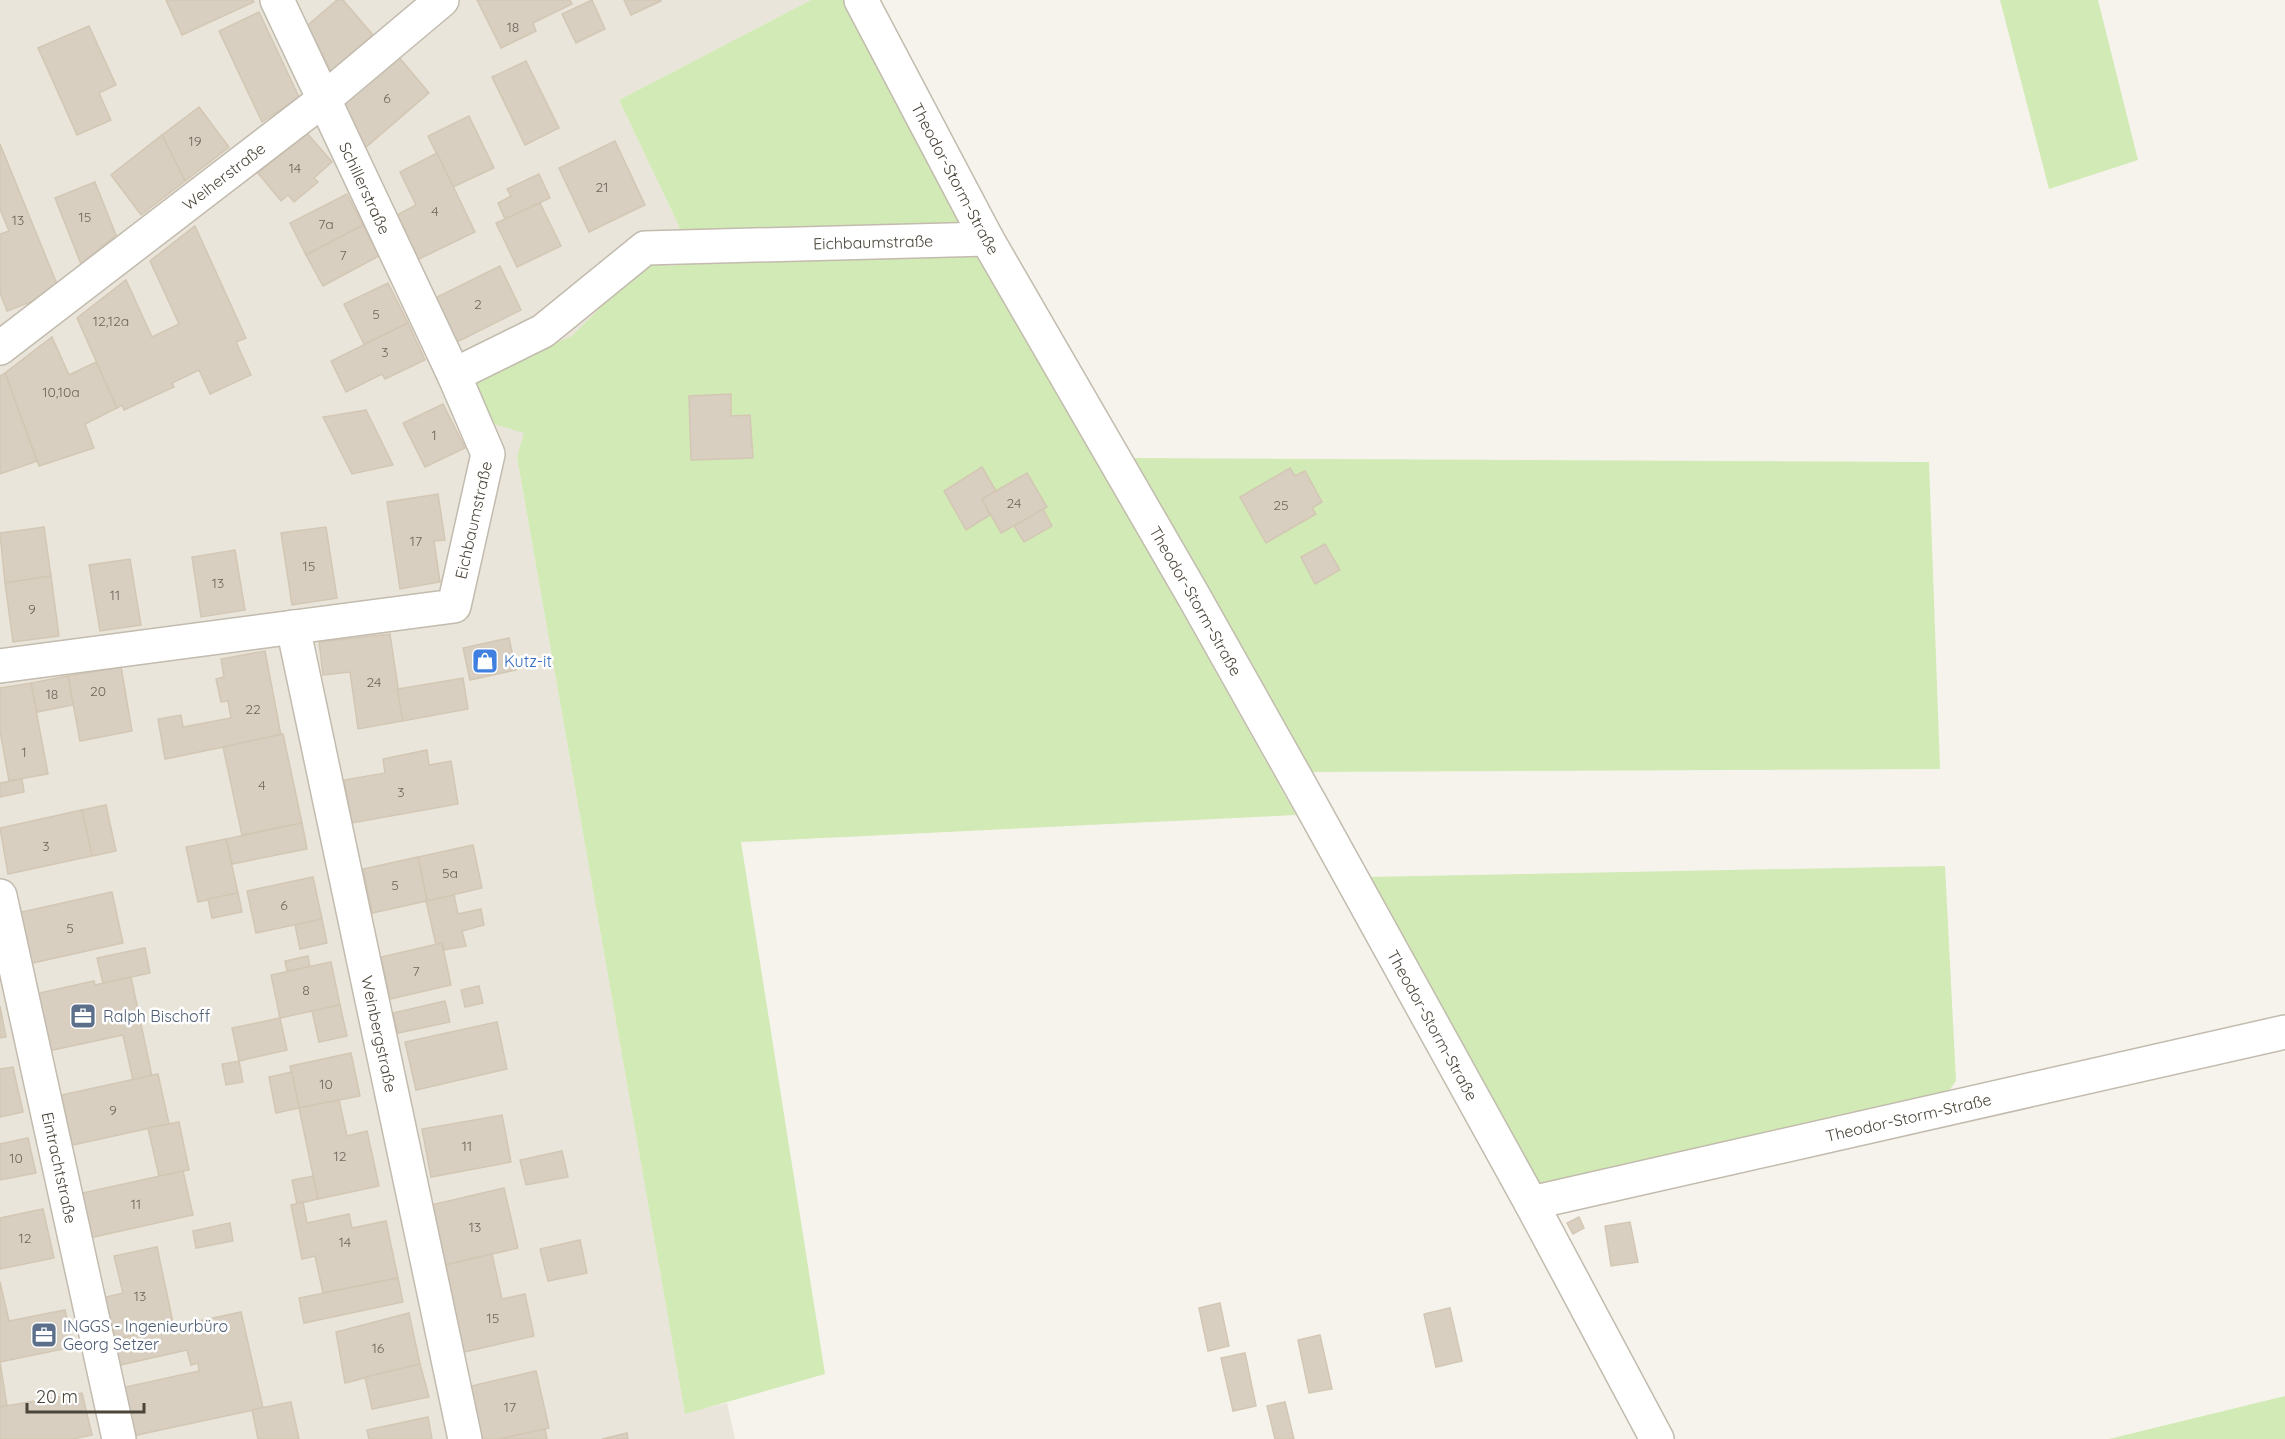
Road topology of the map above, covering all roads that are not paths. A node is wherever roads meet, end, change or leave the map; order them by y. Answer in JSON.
{"nodes":[{"id":1,"x":277,"y":0,"type":"edge"},
{"id":2,"x":442,"y":0,"type":"edge"},
{"id":3,"x":861,"y":0,"type":"edge"},
{"id":4,"x":323,"y":100,"type":"junction"},
{"id":5,"x":987,"y":239,"type":"junction"},
{"id":6,"x":0,"y":348,"type":"edge"},
{"id":7,"x":454,"y":375,"type":"junction"},
{"id":8,"x":293,"y":627,"type":"junction"},
{"id":9,"x":0,"y":666,"type":"edge"},
{"id":10,"x":0,"y":896,"type":"edge"},
{"id":11,"x":2285,"y":1032,"type":"edge"},
{"id":12,"x":1531,"y":1203,"type":"junction"},
{"id":13,"x":119,"y":1439,"type":"edge"},
{"id":14,"x":465,"y":1439,"type":"edge"},
{"id":15,"x":1657,"y":1439,"type":"edge"}],
"edges":[{"from":1,"to":4,"type":"street","name":"Schillerstraße"},
{"from":2,"to":4,"type":"street","name":"Weiherstraße"},
{"from":3,"to":5,"type":"street","name":"Theodor-Storm-Straße"},
{"from":4,"to":6,"type":"street","name":"Weiherstraße"},
{"from":4,"to":7,"type":"street","name":"Schillerstraße"},
{"from":5,"to":7,"type":"street","name":"Eichbaumstraße"},
{"from":5,"to":12,"type":"street","name":"Theodor-Storm-Straße"},
{"from":7,"to":8,"type":"street","name":"Eichbaumstraße"},
{"from":8,"to":9,"type":"street","name":"Eichbaumstraße"},
{"from":8,"to":14,"type":"street","name":"Weinbergstraße"},
{"from":10,"to":13,"type":"street","name":"Eintrachtstraße"},
{"from":11,"to":12,"type":"street","name":"Theodor-Storm-Straße"},
{"from":12,"to":15,"type":"street","name":"Theodor-Storm-Straße"}]}
